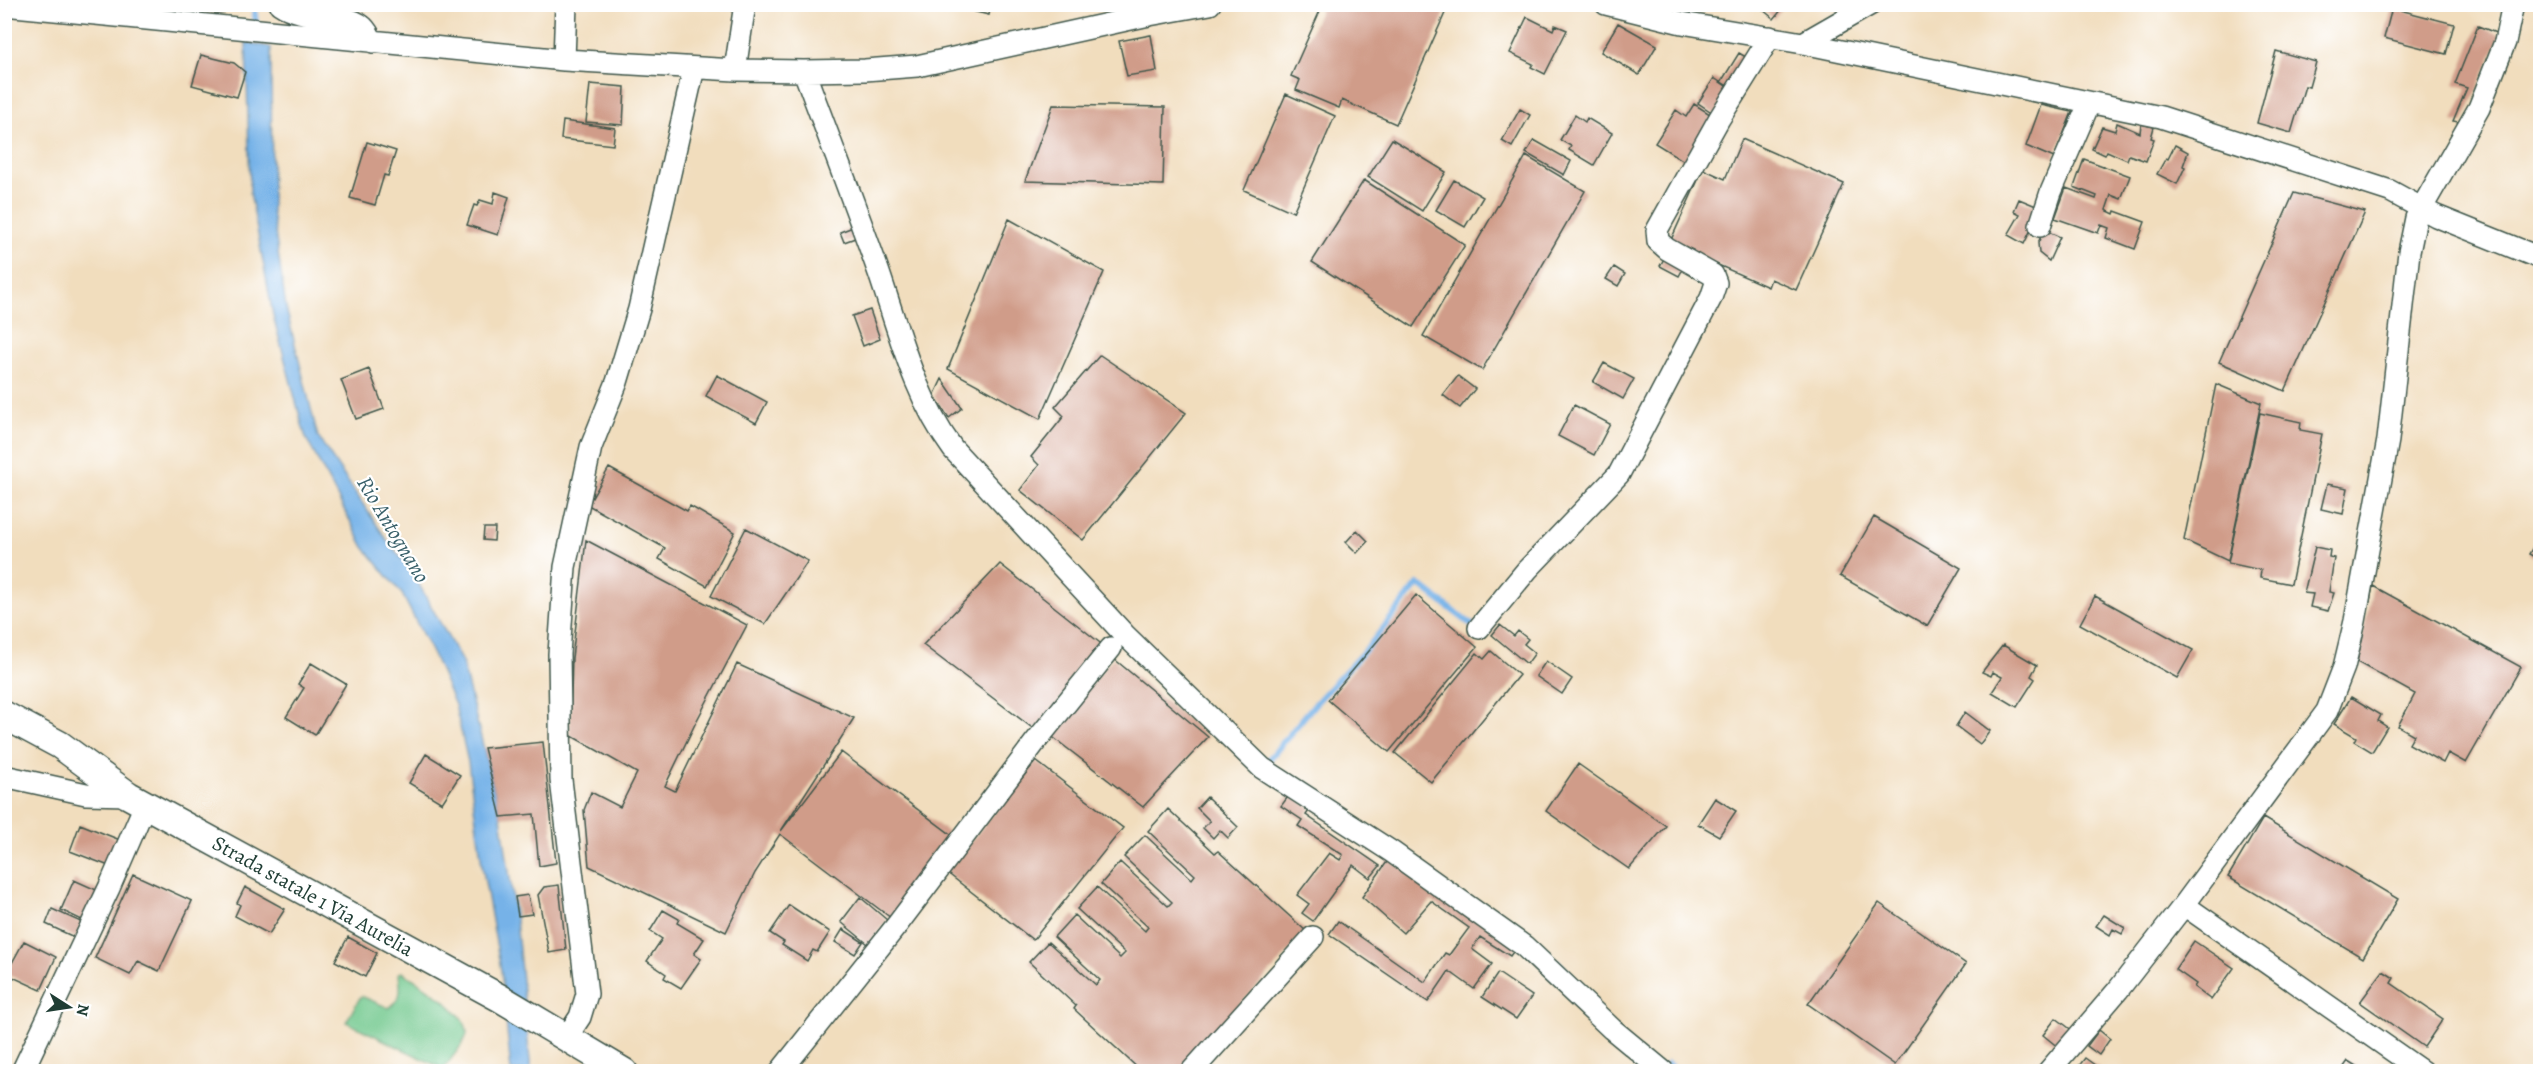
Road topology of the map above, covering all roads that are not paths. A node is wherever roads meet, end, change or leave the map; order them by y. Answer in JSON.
{"nodes":[{"id":1,"x":280,"y":4,"type":"edge"},
{"id":2,"x":566,"y":4,"type":"edge"},
{"id":3,"x":746,"y":4,"type":"edge"},
{"id":4,"x":1210,"y":4,"type":"edge"},
{"id":5,"x":1606,"y":4,"type":"edge"},
{"id":6,"x":1871,"y":4,"type":"edge"},
{"id":7,"x":2514,"y":4,"type":"edge"},
{"id":8,"x":4,"y":5,"type":"edge"},
{"id":9,"x":1770,"y":37,"type":"junction"},
{"id":10,"x":373,"y":42,"type":"junction"},
{"id":11,"x":1803,"y":43,"type":"junction"},
{"id":12,"x":564,"y":60,"type":"junction"},
{"id":13,"x":694,"y":68,"type":"junction"},
{"id":14,"x":735,"y":70,"type":"junction"},
{"id":15,"x":804,"y":71,"type":"junction"},
{"id":16,"x":2089,"y":104,"type":"junction"},
{"id":17,"x":2422,"y":207,"type":"junction"},
{"id":18,"x":2040,"y":226,"type":"dead end"},
{"id":19,"x":2541,"y":258,"type":"edge"},
{"id":20,"x":1479,"y":628,"type":"dead end"},
{"id":21,"x":1111,"y":648,"type":"dead end"},
{"id":22,"x":4,"y":715,"type":"edge"},
{"id":23,"x":4,"y":776,"type":"edge"},
{"id":24,"x":136,"y":800,"type":"junction"},
{"id":25,"x":2184,"y":905,"type":"junction"},
{"id":26,"x":1313,"y":937,"type":"dead end"},
{"id":27,"x":561,"y":1035,"type":"junction"},
{"id":28,"x":22,"y":1071,"type":"edge"},
{"id":29,"x":624,"y":1071,"type":"edge"},
{"id":30,"x":780,"y":1071,"type":"edge"},
{"id":31,"x":1191,"y":1071,"type":"edge"},
{"id":32,"x":1664,"y":1071,"type":"edge"},
{"id":33,"x":2048,"y":1071,"type":"edge"},
{"id":34,"x":2423,"y":1071,"type":"edge"}],
"edges":[{"from":1,"to":10,"type":"street"},
{"from":2,"to":12,"type":"street"},
{"from":3,"to":14,"type":"street"},
{"from":4,"to":15,"type":"street"},
{"from":5,"to":9,"type":"street"},
{"from":6,"to":11,"type":"street"},
{"from":7,"to":17,"type":"street"},
{"from":8,"to":10,"type":"street"},
{"from":9,"to":11,"type":"street"},
{"from":9,"to":20,"type":"street"},
{"from":10,"to":12,"type":"street"},
{"from":11,"to":16,"type":"street"},
{"from":12,"to":13,"type":"street"},
{"from":13,"to":14,"type":"street"},
{"from":13,"to":27,"type":"street"},
{"from":14,"to":15,"type":"street"},
{"from":15,"to":32,"type":"street"},
{"from":16,"to":17,"type":"street"},
{"from":16,"to":18,"type":"street"},
{"from":17,"to":19,"type":"street"},
{"from":17,"to":25,"type":"street"},
{"from":21,"to":30,"type":"street"},
{"from":22,"to":24,"type":"main road","name":"Strada statale 1 Via Aurelia"},
{"from":23,"to":24,"type":"street"},
{"from":24,"to":27,"type":"main road","name":"Strada statale 1 Via Aurelia"},
{"from":24,"to":28,"type":"street"},
{"from":25,"to":33,"type":"street"},
{"from":25,"to":34,"type":"street"},
{"from":26,"to":31,"type":"street"},
{"from":27,"to":29,"type":"main road","name":"Strada statale 1 Via Aurelia"}]}
